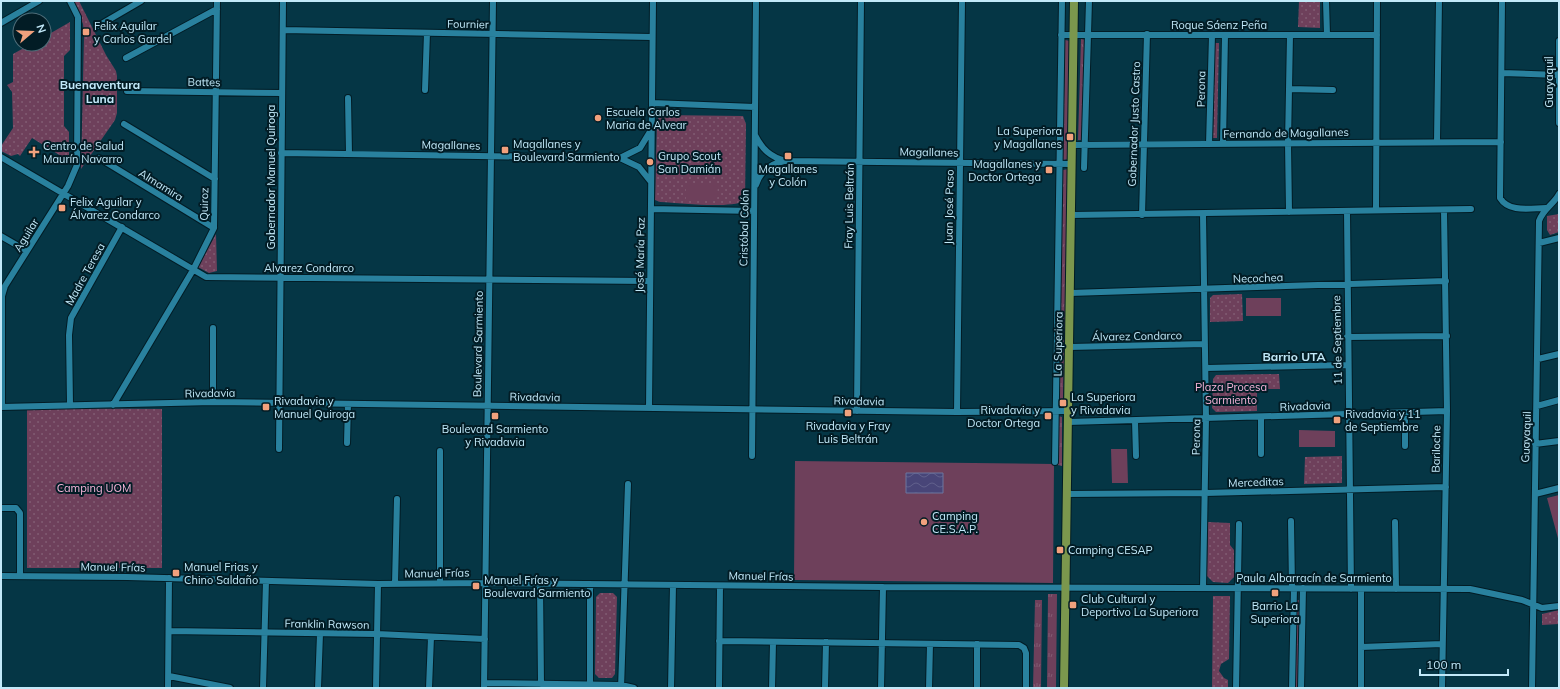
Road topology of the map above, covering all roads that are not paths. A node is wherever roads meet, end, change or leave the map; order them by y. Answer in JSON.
{"nodes":[{"id":1,"x":39,"y":1,"type":"edge"},
{"id":2,"x":70,"y":1,"type":"edge"},
{"id":3,"x":141,"y":1,"type":"edge"},
{"id":4,"x":217,"y":1,"type":"edge"},
{"id":5,"x":283,"y":1,"type":"edge"},
{"id":6,"x":493,"y":1,"type":"edge"},
{"id":7,"x":653,"y":1,"type":"edge"},
{"id":8,"x":756,"y":1,"type":"edge"},
{"id":9,"x":861,"y":1,"type":"edge"},
{"id":10,"x":962,"y":1,"type":"edge"},
{"id":11,"x":1062,"y":1,"type":"edge"},
{"id":12,"x":1074,"y":1,"type":"edge"},
{"id":13,"x":1089,"y":1,"type":"edge"},
{"id":14,"x":1326,"y":1,"type":"edge"},
{"id":15,"x":1377,"y":1,"type":"edge"},
{"id":16,"x":1439,"y":1,"type":"edge"},
{"id":17,"x":1502,"y":1,"type":"edge"},
{"id":18,"x":217,"y":9,"type":"junction"},
{"id":19,"x":1,"y":23,"type":"edge"},
{"id":20,"x":98,"y":26,"type":"dead end"},
{"id":21,"x":282,"y":30,"type":"junction"},
{"id":22,"x":427,"y":33,"type":"junction"},
{"id":23,"x":492,"y":34,"type":"junction"},
{"id":24,"x":1088,"y":34,"type":"junction"},
{"id":25,"x":1147,"y":34,"type":"junction"},
{"id":26,"x":1061,"y":35,"type":"junction"},
{"id":27,"x":1073,"y":35,"type":"junction"},
{"id":28,"x":1212,"y":35,"type":"junction"},
{"id":29,"x":1225,"y":35,"type":"junction"},
{"id":30,"x":1290,"y":35,"type":"junction"},
{"id":31,"x":1327,"y":35,"type":"junction"},
{"id":32,"x":1377,"y":35,"type":"junction"},
{"id":33,"x":652,"y":37,"type":"junction"},
{"id":34,"x":1559,"y":41,"type":"edge"},
{"id":35,"x":126,"y":58,"type":"dead end"},
{"id":36,"x":1502,"y":73,"type":"junction"},
{"id":37,"x":1558,"y":74,"type":"edge"},
{"id":38,"x":1289,"y":89,"type":"junction"},
{"id":39,"x":425,"y":90,"type":"dead end"},
{"id":40,"x":1333,"y":90,"type":"dead end"},
{"id":41,"x":127,"y":91,"type":"dead end"},
{"id":42,"x":215,"y":92,"type":"junction"},
{"id":43,"x":282,"y":93,"type":"junction"},
{"id":44,"x":348,"y":98,"type":"dead end"},
{"id":45,"x":652,"y":103,"type":"junction"},
{"id":46,"x":755,"y":107,"type":"junction"},
{"id":47,"x":1559,"y":123,"type":"edge"},
{"id":48,"x":124,"y":124,"type":"dead end"},
{"id":49,"x":652,"y":129,"type":"junction"},
{"id":50,"x":755,"y":134,"type":"junction"},
{"id":51,"x":1375,"y":141,"type":"junction"},
{"id":52,"x":1437,"y":141,"type":"junction"},
{"id":53,"x":1288,"y":142,"type":"junction"},
{"id":54,"x":1501,"y":142,"type":"junction"},
{"id":55,"x":1222,"y":143,"type":"junction"},
{"id":56,"x":1144,"y":144,"type":"junction"},
{"id":57,"x":1209,"y":144,"type":"junction"},
{"id":58,"x":1072,"y":145,"type":"junction"},
{"id":59,"x":1085,"y":145,"type":"junction"},
{"id":60,"x":281,"y":153,"type":"junction"},
{"id":61,"x":349,"y":154,"type":"junction"},
{"id":62,"x":490,"y":156,"type":"junction"},
{"id":63,"x":1,"y":157,"type":"edge"},
{"id":64,"x":99,"y":158,"type":"dead end"},
{"id":65,"x":620,"y":158,"type":"junction"},
{"id":66,"x":786,"y":161,"type":"junction"},
{"id":67,"x":859,"y":161,"type":"junction"},
{"id":68,"x":960,"y":162,"type":"junction"},
{"id":69,"x":1059,"y":164,"type":"junction"},
{"id":70,"x":1072,"y":164,"type":"junction"},
{"id":71,"x":1084,"y":168,"type":"dead end"},
{"id":72,"x":214,"y":179,"type":"junction"},
{"id":73,"x":651,"y":183,"type":"junction"},
{"id":74,"x":755,"y":191,"type":"junction"},
{"id":75,"x":64,"y":193,"type":"junction"},
{"id":76,"x":1559,"y":194,"type":"edge"},
{"id":77,"x":651,"y":208,"type":"junction"},
{"id":78,"x":1546,"y":208,"type":"junction"},
{"id":79,"x":1470,"y":209,"type":"dead end"},
{"id":80,"x":1376,"y":210,"type":"junction"},
{"id":81,"x":1444,"y":210,"type":"junction"},
{"id":82,"x":754,"y":211,"type":"junction"},
{"id":83,"x":1347,"y":211,"type":"junction"},
{"id":84,"x":1289,"y":212,"type":"junction"},
{"id":85,"x":1203,"y":214,"type":"junction"},
{"id":86,"x":1071,"y":215,"type":"junction"},
{"id":87,"x":1142,"y":215,"type":"junction"},
{"id":88,"x":122,"y":228,"type":"junction"},
{"id":89,"x":214,"y":228,"type":"junction"},
{"id":90,"x":1,"y":236,"type":"edge"},
{"id":91,"x":1559,"y":238,"type":"edge"},
{"id":92,"x":1539,"y":242,"type":"junction"},
{"id":93,"x":27,"y":251,"type":"junction"},
{"id":94,"x":193,"y":270,"type":"junction"},
{"id":95,"x":280,"y":278,"type":"junction"},
{"id":96,"x":489,"y":279,"type":"junction"},
{"id":97,"x":650,"y":281,"type":"junction"},
{"id":98,"x":1446,"y":281,"type":"junction"},
{"id":99,"x":1347,"y":285,"type":"junction"},
{"id":100,"x":1203,"y":290,"type":"junction"},
{"id":101,"x":1070,"y":293,"type":"junction"},
{"id":102,"x":212,"y":328,"type":"dead end"},
{"id":103,"x":1446,"y":336,"type":"junction"},
{"id":104,"x":1347,"y":337,"type":"junction"},
{"id":105,"x":1205,"y":344,"type":"junction"},
{"id":106,"x":1069,"y":347,"type":"junction"},
{"id":107,"x":1559,"y":354,"type":"edge"},
{"id":108,"x":1538,"y":359,"type":"junction"},
{"id":109,"x":1347,"y":365,"type":"junction"},
{"id":110,"x":1206,"y":368,"type":"junction"},
{"id":111,"x":1559,"y":400,"type":"edge"},
{"id":112,"x":213,"y":402,"type":"junction"},
{"id":113,"x":279,"y":403,"type":"junction"},
{"id":114,"x":70,"y":404,"type":"junction"},
{"id":115,"x":348,"y":404,"type":"junction"},
{"id":116,"x":112,"y":405,"type":"junction"},
{"id":117,"x":487,"y":406,"type":"junction"},
{"id":118,"x":1537,"y":406,"type":"junction"},
{"id":119,"x":1,"y":407,"type":"edge"},
{"id":120,"x":648,"y":408,"type":"junction"},
{"id":121,"x":752,"y":410,"type":"junction"},
{"id":122,"x":857,"y":411,"type":"junction"},
{"id":123,"x":1055,"y":411,"type":"junction"},
{"id":124,"x":1068,"y":411,"type":"junction"},
{"id":125,"x":1447,"y":411,"type":"junction"},
{"id":126,"x":957,"y":412,"type":"junction"},
{"id":127,"x":1405,"y":413,"type":"junction"},
{"id":128,"x":1349,"y":415,"type":"junction"},
{"id":129,"x":1261,"y":418,"type":"junction"},
{"id":130,"x":1206,"y":419,"type":"junction"},
{"id":131,"x":1135,"y":421,"type":"junction"},
{"id":132,"x":1068,"y":422,"type":"junction"},
{"id":133,"x":1559,"y":441,"type":"edge"},
{"id":134,"x":347,"y":443,"type":"dead end"},
{"id":135,"x":1535,"y":444,"type":"junction"},
{"id":136,"x":1405,"y":446,"type":"dead end"},
{"id":137,"x":279,"y":449,"type":"dead end"},
{"id":138,"x":440,"y":451,"type":"dead end"},
{"id":139,"x":1260,"y":454,"type":"dead end"},
{"id":140,"x":752,"y":456,"type":"dead end"},
{"id":141,"x":1136,"y":456,"type":"dead end"},
{"id":142,"x":1054,"y":462,"type":"dead end"},
{"id":143,"x":628,"y":484,"type":"dead end"},
{"id":144,"x":1446,"y":487,"type":"junction"},
{"id":145,"x":1559,"y":488,"type":"edge"},
{"id":146,"x":1350,"y":489,"type":"junction"},
{"id":147,"x":1205,"y":493,"type":"junction"},
{"id":148,"x":1067,"y":494,"type":"junction"},
{"id":149,"x":1535,"y":494,"type":"junction"},
{"id":150,"x":398,"y":499,"type":"dead end"},
{"id":151,"x":1,"y":508,"type":"edge"},
{"id":152,"x":1291,"y":521,"type":"dead end"},
{"id":153,"x":1396,"y":522,"type":"dead end"},
{"id":154,"x":1239,"y":524,"type":"dead end"},
{"id":155,"x":1,"y":576,"type":"edge"},
{"id":156,"x":20,"y":576,"type":"junction"},
{"id":157,"x":169,"y":578,"type":"junction"},
{"id":158,"x":266,"y":581,"type":"junction"},
{"id":159,"x":440,"y":583,"type":"junction"},
{"id":160,"x":486,"y":583,"type":"junction"},
{"id":161,"x":378,"y":584,"type":"junction"},
{"id":162,"x":395,"y":584,"type":"junction"},
{"id":163,"x":540,"y":584,"type":"junction"},
{"id":164,"x":590,"y":584,"type":"junction"},
{"id":165,"x":623,"y":585,"type":"junction"},
{"id":166,"x":673,"y":585,"type":"junction"},
{"id":167,"x":720,"y":586,"type":"junction"},
{"id":168,"x":883,"y":587,"type":"junction"},
{"id":169,"x":1065,"y":588,"type":"junction"},
{"id":170,"x":1203,"y":588,"type":"junction"},
{"id":171,"x":1238,"y":588,"type":"junction"},
{"id":172,"x":1293,"y":588,"type":"junction"},
{"id":173,"x":1303,"y":588,"type":"junction"},
{"id":174,"x":1351,"y":588,"type":"junction"},
{"id":175,"x":1362,"y":588,"type":"junction"},
{"id":176,"x":1396,"y":589,"type":"junction"},
{"id":177,"x":1443,"y":589,"type":"junction"},
{"id":178,"x":1533,"y":605,"type":"junction"},
{"id":179,"x":1559,"y":606,"type":"edge"},
{"id":180,"x":168,"y":631,"type":"junction"},
{"id":181,"x":265,"y":633,"type":"junction"},
{"id":182,"x":320,"y":634,"type":"junction"},
{"id":183,"x":377,"y":634,"type":"junction"},
{"id":184,"x":431,"y":637,"type":"junction"},
{"id":185,"x":485,"y":639,"type":"junction"},
{"id":186,"x":719,"y":641,"type":"junction"},
{"id":187,"x":773,"y":642,"type":"junction"},
{"id":188,"x":826,"y":642,"type":"junction"},
{"id":189,"x":882,"y":643,"type":"junction"},
{"id":190,"x":930,"y":644,"type":"junction"},
{"id":191,"x":977,"y":644,"type":"junction"},
{"id":192,"x":1442,"y":644,"type":"junction"},
{"id":193,"x":1361,"y":647,"type":"junction"},
{"id":194,"x":168,"y":676,"type":"junction"},
{"id":195,"x":541,"y":684,"type":"junction"},
{"id":196,"x":590,"y":685,"type":"junction"},
{"id":197,"x":484,"y":686,"type":"edge"},
{"id":198,"x":621,"y":686,"type":"edge"},
{"id":199,"x":168,"y":688,"type":"edge"},
{"id":200,"x":230,"y":688,"type":"edge"},
{"id":201,"x":263,"y":688,"type":"edge"},
{"id":202,"x":318,"y":688,"type":"edge"},
{"id":203,"x":376,"y":688,"type":"edge"},
{"id":204,"x":429,"y":688,"type":"edge"},
{"id":205,"x":634,"y":688,"type":"edge"},
{"id":206,"x":671,"y":688,"type":"edge"},
{"id":207,"x":719,"y":688,"type":"edge"},
{"id":208,"x":772,"y":688,"type":"edge"},
{"id":209,"x":825,"y":688,"type":"edge"},
{"id":210,"x":881,"y":688,"type":"edge"},
{"id":211,"x":929,"y":688,"type":"edge"},
{"id":212,"x":977,"y":688,"type":"edge"},
{"id":213,"x":1026,"y":688,"type":"edge"},
{"id":214,"x":1064,"y":688,"type":"edge"},
{"id":215,"x":1236,"y":688,"type":"edge"},
{"id":216,"x":1292,"y":688,"type":"edge"},
{"id":217,"x":1301,"y":688,"type":"edge"},
{"id":218,"x":1361,"y":688,"type":"edge"},
{"id":219,"x":1442,"y":688,"type":"edge"},
{"id":220,"x":1532,"y":688,"type":"edge"}],
"edges":[{"from":1,"to":19,"type":"street"},
{"from":2,"to":75,"type":"street","name":"Aguilar"},
{"from":3,"to":20,"type":"street"},
{"from":4,"to":18,"type":"street","name":"Quiroz"},
{"from":5,"to":21,"type":"street","name":"Gobernador Manuel Quiroga"},
{"from":6,"to":23,"type":"street","name":"Boulevard Sarmiento"},
{"from":7,"to":33,"type":"street","name":"José María Paz"},
{"from":8,"to":46,"type":"street","name":"Cristóbal Colón"},
{"from":9,"to":67,"type":"street","name":"Fray Luis Beltrán"},
{"from":10,"to":68,"type":"street","name":"Juan José Paso"},
{"from":11,"to":26,"type":"street"},
{"from":12,"to":27,"type":"main road","name":"La Superiora"},
{"from":13,"to":24,"type":"street"},
{"from":14,"to":31,"type":"street"},
{"from":15,"to":32,"type":"street"},
{"from":16,"to":52,"type":"street"},
{"from":17,"to":36,"type":"street"},
{"from":18,"to":35,"type":"street"},
{"from":18,"to":42,"type":"street","name":"Quiroz"},
{"from":21,"to":22,"type":"street","name":"Fournier"},
{"from":21,"to":43,"type":"street","name":"Gobernador Manuel Quiroga"},
{"from":22,"to":23,"type":"street","name":"Fournier"},
{"from":22,"to":39,"type":"street"},
{"from":23,"to":33,"type":"street","name":"Fournier"},
{"from":23,"to":62,"type":"street","name":"Boulevard Sarmiento"},
{"from":24,"to":25,"type":"street","name":"Roque Sáenz Peña"},
{"from":24,"to":27,"type":"street","name":"Roque Sáenz Peña"},
{"from":24,"to":59,"type":"street"},
{"from":25,"to":28,"type":"street","name":"Roque Sáenz Peña"},
{"from":25,"to":56,"type":"street","name":"Gobernador Justo Castro"},
{"from":26,"to":27,"type":"street","name":"Roque Sáenz Peña"},
{"from":26,"to":69,"type":"street"},
{"from":27,"to":58,"type":"main road","name":"La Superiora"},
{"from":28,"to":29,"type":"street","name":"Roque Sáenz Peña"},
{"from":28,"to":57,"type":"street","name":"Perona"},
{"from":29,"to":30,"type":"street","name":"Roque Sáenz Peña"},
{"from":29,"to":55,"type":"street","name":"Perona"},
{"from":30,"to":31,"type":"street","name":"Roque Sáenz Peña"},
{"from":30,"to":38,"type":"street"},
{"from":31,"to":32,"type":"street","name":"Roque Sáenz Peña"},
{"from":32,"to":51,"type":"street"},
{"from":33,"to":45,"type":"street","name":"José María Paz"},
{"from":34,"to":37,"type":"street","name":"Guayaquil"},
{"from":36,"to":37,"type":"street"},
{"from":36,"to":54,"type":"street"},
{"from":37,"to":47,"type":"street","name":"Guayaquil"},
{"from":38,"to":40,"type":"street"},
{"from":38,"to":53,"type":"street"},
{"from":41,"to":42,"type":"street","name":"Battes"},
{"from":42,"to":43,"type":"street","name":"Battes"},
{"from":42,"to":72,"type":"street","name":"Quiroz"},
{"from":43,"to":60,"type":"street","name":"Gobernador Manuel Quiroga"},
{"from":44,"to":61,"type":"street"},
{"from":45,"to":46,"type":"street"},
{"from":45,"to":49,"type":"street","name":"José María Paz"},
{"from":46,"to":50,"type":"street","name":"Cristóbal Colón"},
{"from":48,"to":72,"type":"street"},
{"from":49,"to":65,"type":"street"},
{"from":49,"to":73,"type":"street","name":"José María Paz"},
{"from":50,"to":66,"type":"street","name":"Magallanes"},
{"from":50,"to":74,"type":"street","name":"Cristóbal Colón"},
{"from":51,"to":52,"type":"street","name":"Fernando de Magallanes"},
{"from":51,"to":53,"type":"street","name":"Fernando de Magallanes"},
{"from":51,"to":80,"type":"street"},
{"from":52,"to":54,"type":"street","name":"Fernando de Magallanes"},
{"from":53,"to":55,"type":"street","name":"Fernando de Magallanes"},
{"from":53,"to":84,"type":"street"},
{"from":54,"to":78,"type":"street"},
{"from":55,"to":57,"type":"street","name":"Fernando de Magallanes"},
{"from":56,"to":57,"type":"street","name":"Fernando de Magallanes"},
{"from":56,"to":59,"type":"street","name":"Fernando de Magallanes"},
{"from":56,"to":87,"type":"street","name":"Gobernador Justo Castro"},
{"from":58,"to":59,"type":"street","name":"Fernando de Magallanes"},
{"from":58,"to":70,"type":"main road","name":"La Superiora"},
{"from":59,"to":71,"type":"street"},
{"from":60,"to":61,"type":"street","name":"Magallanes"},
{"from":60,"to":95,"type":"street","name":"Gobernador Manuel Quiroga"},
{"from":61,"to":62,"type":"street","name":"Magallanes"},
{"from":62,"to":65,"type":"street","name":"Magallanes"},
{"from":62,"to":96,"type":"street","name":"Boulevard Sarmiento"},
{"from":63,"to":75,"type":"street","name":"Alvarez Condarco"},
{"from":64,"to":89,"type":"street","name":"Almamira"},
{"from":65,"to":73,"type":"street"},
{"from":66,"to":67,"type":"street","name":"Magallanes"},
{"from":66,"to":74,"type":"street","name":"Magallanes"},
{"from":67,"to":68,"type":"street","name":"Magallanes"},
{"from":67,"to":122,"type":"street","name":"Fray Luis Beltrán"},
{"from":68,"to":69,"type":"street","name":"Magallanes"},
{"from":68,"to":126,"type":"street","name":"Juan José Paso"},
{"from":69,"to":70,"type":"street","name":"Magallanes"},
{"from":69,"to":123,"type":"street"},
{"from":70,"to":86,"type":"main road","name":"La Superiora"},
{"from":72,"to":89,"type":"street","name":"Quiroz"},
{"from":73,"to":77,"type":"street","name":"José María Paz"},
{"from":74,"to":82,"type":"street","name":"Cristóbal Colón"},
{"from":75,"to":88,"type":"street","name":"Alvarez Condarco"},
{"from":75,"to":93,"type":"street","name":"Aguilar"},
{"from":76,"to":78,"type":"street","name":"Guayaquil"},
{"from":77,"to":82,"type":"street"},
{"from":77,"to":97,"type":"street","name":"José María Paz"},
{"from":78,"to":92,"type":"street","name":"Guayaquil"},
{"from":79,"to":81,"type":"street"},
{"from":80,"to":81,"type":"street"},
{"from":80,"to":83,"type":"street"},
{"from":81,"to":98,"type":"street","name":"Bariloche"},
{"from":82,"to":121,"type":"street","name":"Cristóbal Colón"},
{"from":83,"to":84,"type":"street"},
{"from":83,"to":99,"type":"street","name":"11 de Septiembre"},
{"from":84,"to":85,"type":"street"},
{"from":85,"to":87,"type":"street"},
{"from":85,"to":100,"type":"street","name":"Perona"},
{"from":86,"to":87,"type":"street"},
{"from":86,"to":101,"type":"main road","name":"La Superiora"},
{"from":88,"to":94,"type":"street","name":"Alvarez Condarco"},
{"from":88,"to":114,"type":"street","name":"Madre Teresa"},
{"from":89,"to":94,"type":"street","name":"Quiroz"},
{"from":90,"to":93,"type":"street"},
{"from":91,"to":92,"type":"street"},
{"from":92,"to":108,"type":"street","name":"Guayaquil"},
{"from":93,"to":119,"type":"street","name":"Aguilar"},
{"from":94,"to":95,"type":"street","name":"Alvarez Condarco"},
{"from":94,"to":116,"type":"street","name":"Quiroz"},
{"from":95,"to":96,"type":"street","name":"Alvarez Condarco"},
{"from":95,"to":113,"type":"street","name":"Gobernador Manuel Quiroga"},
{"from":96,"to":97,"type":"street","name":"Alvarez Condarco"},
{"from":96,"to":117,"type":"street","name":"Boulevard Sarmiento"},
{"from":97,"to":120,"type":"street","name":"José María Paz"},
{"from":98,"to":99,"type":"street","name":"Necochea"},
{"from":98,"to":103,"type":"street","name":"Bariloche"},
{"from":99,"to":100,"type":"street","name":"Necochea"},
{"from":99,"to":104,"type":"street","name":"11 de Septiembre"},
{"from":100,"to":101,"type":"street","name":"Necochea"},
{"from":100,"to":105,"type":"street","name":"Perona"},
{"from":101,"to":106,"type":"main road","name":"La Superiora"},
{"from":102,"to":112,"type":"street"},
{"from":103,"to":104,"type":"street"},
{"from":103,"to":125,"type":"street","name":"Bariloche"},
{"from":104,"to":109,"type":"street","name":"11 de Septiembre"},
{"from":105,"to":106,"type":"street","name":"Álvarez Condarco"},
{"from":105,"to":110,"type":"street","name":"Perona"},
{"from":106,"to":124,"type":"main road","name":"La Superiora"},
{"from":107,"to":108,"type":"street"},
{"from":108,"to":118,"type":"street","name":"Guayaquil"},
{"from":109,"to":110,"type":"street"},
{"from":109,"to":128,"type":"street","name":"11 de Septiembre"},
{"from":110,"to":130,"type":"street","name":"Perona"},
{"from":111,"to":118,"type":"street"},
{"from":112,"to":113,"type":"street","name":"Rivadavia"},
{"from":112,"to":116,"type":"street","name":"Rivadavia"},
{"from":113,"to":115,"type":"street","name":"Rivadavia"},
{"from":113,"to":137,"type":"street","name":"Gobernador Manuel Quiroga"},
{"from":114,"to":116,"type":"street","name":"Rivadavia"},
{"from":114,"to":119,"type":"street","name":"Rivadavia"},
{"from":115,"to":117,"type":"street","name":"Rivadavia"},
{"from":115,"to":134,"type":"street"},
{"from":117,"to":120,"type":"street","name":"Rivadavia"},
{"from":117,"to":160,"type":"street","name":"Boulevard Sarmiento"},
{"from":118,"to":135,"type":"street","name":"Guayaquil"},
{"from":120,"to":121,"type":"street","name":"Rivadavia"},
{"from":121,"to":122,"type":"street","name":"Rivadavia"},
{"from":121,"to":140,"type":"street","name":"Cristóbal Colón"},
{"from":122,"to":126,"type":"street","name":"Rivadavia"},
{"from":123,"to":124,"type":"street","name":"Rivadavia"},
{"from":123,"to":126,"type":"street","name":"Rivadavia"},
{"from":123,"to":142,"type":"street"},
{"from":124,"to":132,"type":"main road","name":"La Superiora"},
{"from":125,"to":127,"type":"street","name":"Rivadavia"},
{"from":125,"to":144,"type":"street","name":"Bariloche"},
{"from":127,"to":128,"type":"street","name":"Rivadavia"},
{"from":127,"to":136,"type":"street"},
{"from":128,"to":129,"type":"street","name":"Rivadavia"},
{"from":128,"to":146,"type":"street","name":"11 de Septiembre"},
{"from":129,"to":130,"type":"street","name":"Rivadavia"},
{"from":129,"to":139,"type":"street"},
{"from":130,"to":131,"type":"street","name":"Rivadavia"},
{"from":130,"to":147,"type":"street","name":"Perona"},
{"from":131,"to":132,"type":"street","name":"Rivadavia"},
{"from":131,"to":141,"type":"street"},
{"from":132,"to":148,"type":"main road","name":"La Superiora"},
{"from":133,"to":135,"type":"street"},
{"from":135,"to":149,"type":"street","name":"Guayaquil"},
{"from":138,"to":159,"type":"street"},
{"from":143,"to":165,"type":"street"},
{"from":144,"to":146,"type":"street","name":"Merceditas"},
{"from":144,"to":177,"type":"street","name":"Bariloche"},
{"from":145,"to":149,"type":"street"},
{"from":146,"to":147,"type":"street","name":"Merceditas"},
{"from":146,"to":174,"type":"street","name":"11 de Septiembre"},
{"from":147,"to":148,"type":"street","name":"Merceditas"},
{"from":147,"to":170,"type":"street","name":"Perona"},
{"from":148,"to":169,"type":"main road","name":"La Superiora"},
{"from":149,"to":178,"type":"street","name":"Guayaquil"},
{"from":150,"to":162,"type":"street"},
{"from":151,"to":156,"type":"street"},
{"from":152,"to":172,"type":"street"},
{"from":153,"to":176,"type":"street"},
{"from":154,"to":171,"type":"street"},
{"from":155,"to":156,"type":"street","name":"Manuel Frías"},
{"from":156,"to":157,"type":"street","name":"Manuel Frías"},
{"from":157,"to":158,"type":"street","name":"Manuel Frías"},
{"from":157,"to":180,"type":"street"},
{"from":158,"to":161,"type":"street","name":"Manuel Frías"},
{"from":158,"to":181,"type":"street"},
{"from":159,"to":160,"type":"street","name":"Manuel Frías"},
{"from":159,"to":162,"type":"street","name":"Manuel Frías"},
{"from":160,"to":163,"type":"street","name":"Manuel Frías"},
{"from":160,"to":185,"type":"street","name":"Boulevard Sarmiento"},
{"from":161,"to":162,"type":"street","name":"Manuel Frías"},
{"from":161,"to":183,"type":"street"},
{"from":163,"to":164,"type":"street","name":"Manuel Frías"},
{"from":163,"to":195,"type":"street"},
{"from":164,"to":165,"type":"street","name":"Manuel Frías"},
{"from":164,"to":196,"type":"street"},
{"from":165,"to":166,"type":"street","name":"Manuel Frías"},
{"from":165,"to":198,"type":"street"},
{"from":166,"to":167,"type":"street","name":"Manuel Frías"},
{"from":166,"to":206,"type":"street"},
{"from":167,"to":168,"type":"street","name":"Manuel Frías"},
{"from":167,"to":186,"type":"street"},
{"from":168,"to":169,"type":"street","name":"Manuel Frías"},
{"from":168,"to":189,"type":"street"},
{"from":169,"to":170,"type":"street","name":"Paula Albarracín de Sarmiento"},
{"from":169,"to":214,"type":"main road","name":"La Superiora"},
{"from":170,"to":171,"type":"street","name":"Paula Albarracín de Sarmiento"},
{"from":171,"to":172,"type":"street","name":"Paula Albarracín de Sarmiento"},
{"from":171,"to":215,"type":"street"},
{"from":172,"to":173,"type":"street","name":"Paula Albarracín de Sarmiento"},
{"from":172,"to":216,"type":"street"},
{"from":173,"to":174,"type":"street","name":"Paula Albarracín de Sarmiento"},
{"from":173,"to":217,"type":"street"},
{"from":174,"to":175,"type":"street","name":"Paula Albarracín de Sarmiento"},
{"from":175,"to":176,"type":"street","name":"Paula Albarracín de Sarmiento"},
{"from":175,"to":193,"type":"street"},
{"from":176,"to":177,"type":"street","name":"Paula Albarracín de Sarmiento"},
{"from":177,"to":178,"type":"street","name":"Paula Albarracín de Sarmiento"},
{"from":177,"to":192,"type":"street","name":"Bariloche"},
{"from":178,"to":179,"type":"street","name":"Paula Albarracín de Sarmiento"},
{"from":178,"to":220,"type":"street","name":"Guayaquil"},
{"from":180,"to":181,"type":"street","name":"Franklin Rawson"},
{"from":180,"to":194,"type":"street"},
{"from":181,"to":182,"type":"street","name":"Franklin Rawson"},
{"from":181,"to":201,"type":"street"},
{"from":182,"to":183,"type":"street","name":"Franklin Rawson"},
{"from":182,"to":202,"type":"street"},
{"from":183,"to":184,"type":"street","name":"Franklin Rawson"},
{"from":183,"to":203,"type":"street"},
{"from":184,"to":185,"type":"street","name":"Franklin Rawson"},
{"from":184,"to":204,"type":"street"},
{"from":185,"to":197,"type":"street","name":"Boulevard Sarmiento"},
{"from":186,"to":187,"type":"street"},
{"from":186,"to":207,"type":"street"},
{"from":187,"to":188,"type":"street"},
{"from":187,"to":208,"type":"street"},
{"from":188,"to":189,"type":"street"},
{"from":188,"to":209,"type":"street"},
{"from":189,"to":190,"type":"street"},
{"from":189,"to":210,"type":"street"},
{"from":190,"to":191,"type":"street"},
{"from":190,"to":211,"type":"street"},
{"from":191,"to":212,"type":"street"},
{"from":191,"to":213,"type":"street"},
{"from":192,"to":193,"type":"street"},
{"from":192,"to":219,"type":"street","name":"Bariloche"},
{"from":193,"to":218,"type":"street"},
{"from":194,"to":199,"type":"street"},
{"from":194,"to":200,"type":"street"},
{"from":195,"to":196,"type":"street"},
{"from":195,"to":197,"type":"street"},
{"from":196,"to":198,"type":"street"},
{"from":198,"to":205,"type":"street"}]}
